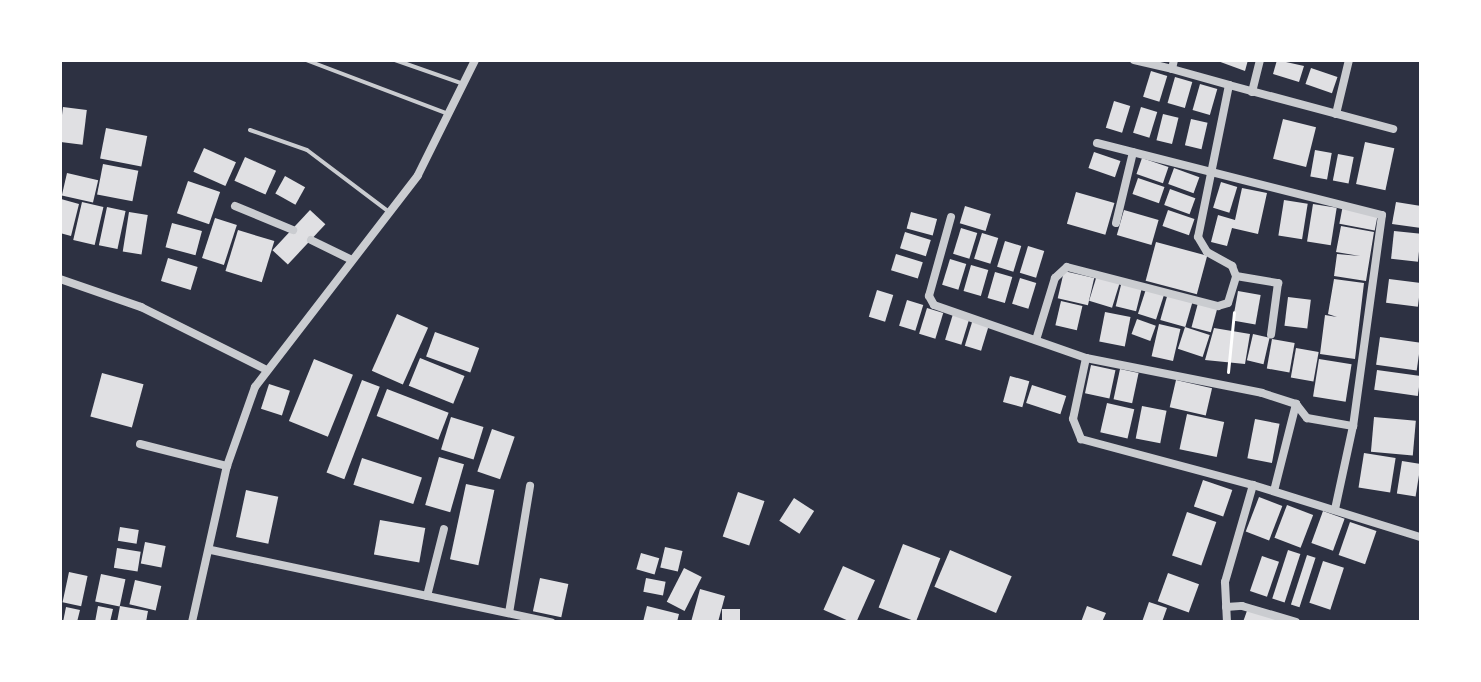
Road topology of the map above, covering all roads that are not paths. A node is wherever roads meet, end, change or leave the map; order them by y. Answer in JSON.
{"nodes":[{"id":1,"x":306,"y":60,"type":"edge"},
{"id":2,"x":395,"y":60,"type":"edge"},
{"id":3,"x":475,"y":60,"type":"edge"},
{"id":4,"x":1134,"y":60,"type":"edge"},
{"id":5,"x":1260,"y":60,"type":"edge"},
{"id":6,"x":1349,"y":60,"type":"edge"},
{"id":7,"x":1173,"y":64,"type":"edge"},
{"id":8,"x":465,"y":85,"type":"junction"},
{"id":9,"x":1229,"y":85,"type":"junction"},
{"id":10,"x":1252,"y":92,"type":"junction"},
{"id":11,"x":1336,"y":114,"type":"junction"},
{"id":12,"x":450,"y":115,"type":"junction"},
{"id":13,"x":1393,"y":129,"type":"dead end"},
{"id":14,"x":250,"y":130,"type":"dead end"},
{"id":15,"x":1097,"y":143,"type":"dead end"},
{"id":16,"x":1133,"y":152,"type":"junction"},
{"id":17,"x":1212,"y":172,"type":"junction"},
{"id":18,"x":235,"y":206,"type":"dead end"},
{"id":19,"x":390,"y":212,"type":"junction"},
{"id":20,"x":951,"y":217,"type":"dead end"},
{"id":21,"x":1116,"y":223,"type":"dead end"},
{"id":22,"x":293,"y":230,"type":"dead end"},
{"id":23,"x":311,"y":240,"type":"dead end"},
{"id":24,"x":350,"y":259,"type":"junction"},
{"id":25,"x":1236,"y":276,"type":"junction"},
{"id":26,"x":60,"y":279,"type":"edge"},
{"id":27,"x":1271,"y":335,"type":"dead end"},
{"id":28,"x":1036,"y":340,"type":"junction"},
{"id":29,"x":1086,"y":358,"type":"junction"},
{"id":30,"x":265,"y":369,"type":"junction"},
{"id":31,"x":1296,"y":404,"type":"junction"},
{"id":32,"x":1353,"y":426,"type":"junction"},
{"id":33,"x":140,"y":444,"type":"dead end"},
{"id":34,"x":227,"y":466,"type":"junction"},
{"id":35,"x":1253,"y":485,"type":"junction"},
{"id":36,"x":530,"y":486,"type":"dead end"},
{"id":37,"x":1274,"y":491,"type":"junction"},
{"id":38,"x":1335,"y":509,"type":"junction"},
{"id":39,"x":444,"y":529,"type":"dead end"},
{"id":40,"x":1420,"y":537,"type":"edge"},
{"id":41,"x":211,"y":550,"type":"junction"},
{"id":42,"x":427,"y":596,"type":"junction"},
{"id":43,"x":1226,"y":607,"type":"junction"},
{"id":44,"x":509,"y":613,"type":"junction"},
{"id":45,"x":192,"y":622,"type":"edge"},
{"id":46,"x":551,"y":622,"type":"edge"},
{"id":47,"x":1227,"y":622,"type":"edge"},
{"id":48,"x":1296,"y":622,"type":"edge"}],
"edges":[{"from":1,"to":12,"type":"lane"},
{"from":2,"to":8,"type":"lane"},
{"from":3,"to":8,"type":"street"},
{"from":4,"to":7,"type":"street"},
{"from":5,"to":10,"type":"street"},
{"from":6,"to":11,"type":"street"},
{"from":7,"to":9,"type":"street"},
{"from":8,"to":12,"type":"street"},
{"from":9,"to":10,"type":"street"},
{"from":9,"to":17,"type":"street"},
{"from":10,"to":11,"type":"street"},
{"from":11,"to":13,"type":"street"},
{"from":12,"to":19,"type":"street"},
{"from":14,"to":19,"type":"lane"},
{"from":15,"to":16,"type":"street"},
{"from":16,"to":17,"type":"street"},
{"from":16,"to":21,"type":"street"},
{"from":17,"to":25,"type":"street"},
{"from":17,"to":32,"type":"street"},
{"from":18,"to":22,"type":"street"},
{"from":19,"to":24,"type":"street"},
{"from":20,"to":28,"type":"street"},
{"from":23,"to":24,"type":"street"},
{"from":24,"to":30,"type":"street"},
{"from":25,"to":27,"type":"street"},
{"from":25,"to":28,"type":"street"},
{"from":26,"to":30,"type":"street"},
{"from":28,"to":29,"type":"street"},
{"from":29,"to":31,"type":"street"},
{"from":29,"to":35,"type":"street"},
{"from":30,"to":34,"type":"street"},
{"from":31,"to":32,"type":"street"},
{"from":31,"to":37,"type":"street"},
{"from":32,"to":38,"type":"street"},
{"from":33,"to":34,"type":"street"},
{"from":34,"to":41,"type":"street"},
{"from":35,"to":37,"type":"street"},
{"from":35,"to":43,"type":"street"},
{"from":36,"to":44,"type":"street"},
{"from":37,"to":38,"type":"street"},
{"from":38,"to":40,"type":"street"},
{"from":39,"to":42,"type":"street"},
{"from":41,"to":42,"type":"street"},
{"from":41,"to":45,"type":"street"},
{"from":42,"to":44,"type":"street"},
{"from":43,"to":47,"type":"street"},
{"from":43,"to":48,"type":"street"},
{"from":44,"to":46,"type":"street"}]}
